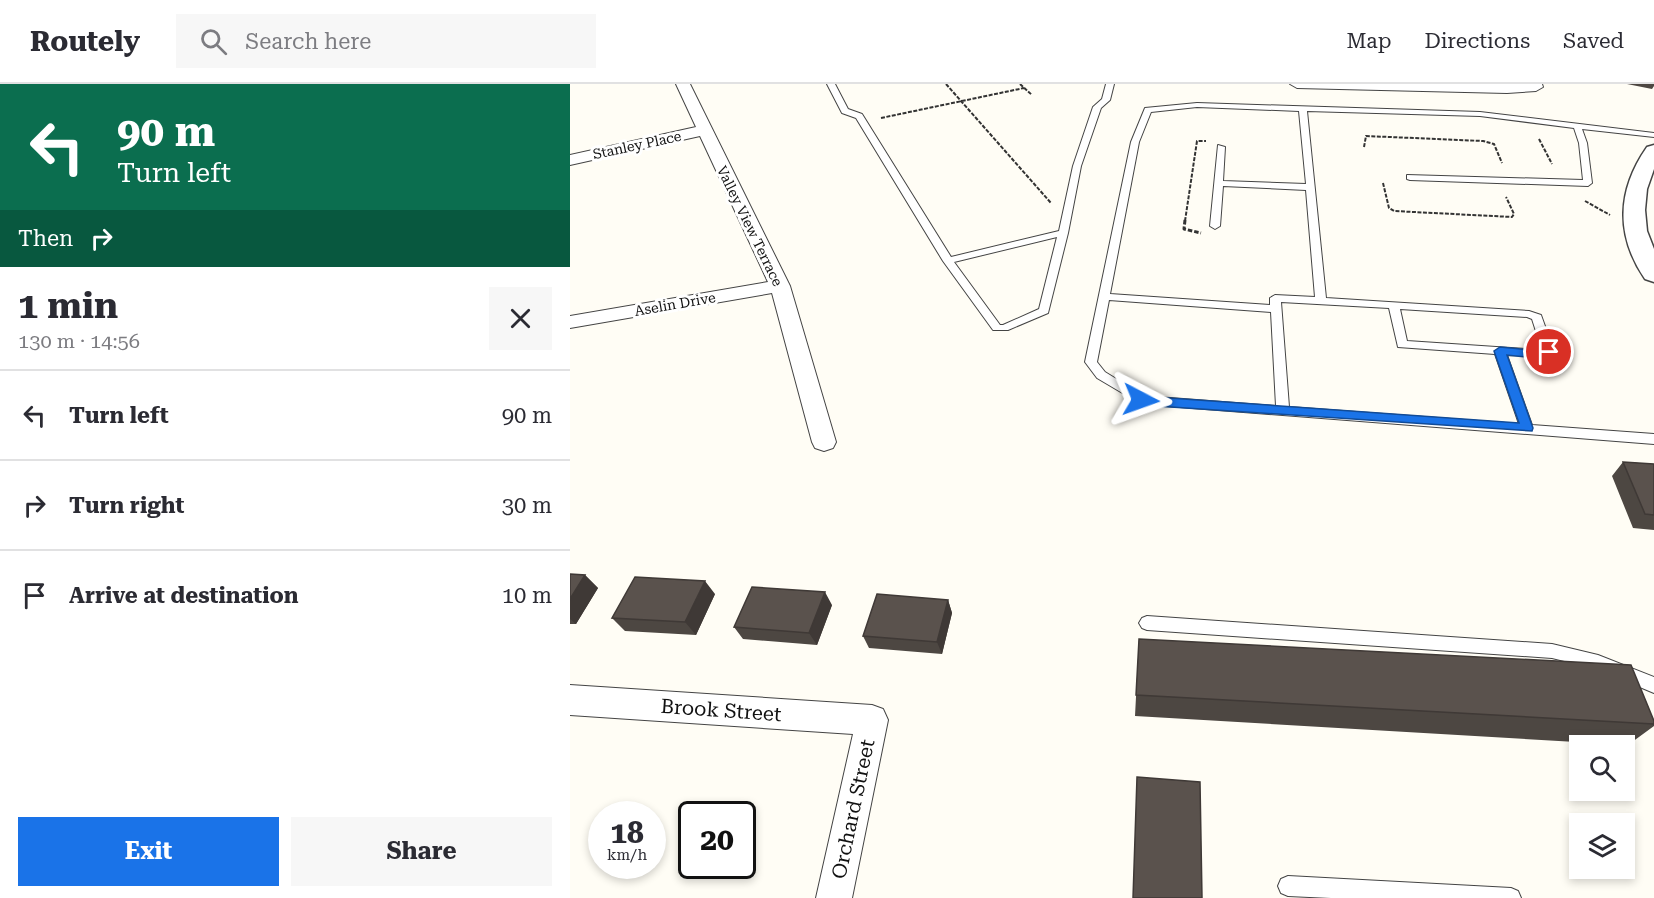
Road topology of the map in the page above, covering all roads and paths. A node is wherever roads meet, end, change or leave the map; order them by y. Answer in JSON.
{"nodes":[{"id":1,"x":682,"y":84,"type":"edge"},
{"id":2,"x":831,"y":84,"type":"edge"},
{"id":3,"x":946,"y":84,"type":"edge"},
{"id":4,"x":1020,"y":84,"type":"edge"},
{"id":5,"x":1110,"y":84,"type":"edge"},
{"id":6,"x":1297,"y":84,"type":"edge"},
{"id":7,"x":1536,"y":86,"type":"edge"},
{"id":8,"x":1024,"y":88,"type":"junction"},
{"id":9,"x":1032,"y":95,"type":"dead end"},
{"id":10,"x":962,"y":101,"type":"junction"},
{"id":11,"x":1303,"y":108,"type":"junction"},
{"id":12,"x":1528,"y":119,"type":"junction"},
{"id":13,"x":862,"y":122,"type":"junction"},
{"id":14,"x":1577,"y":125,"type":"junction"},
{"id":15,"x":704,"y":130,"type":"junction"},
{"id":16,"x":1654,"y":135,"type":"edge"},
{"id":17,"x":1221,"y":147,"type":"dead end"},
{"id":18,"x":1364,"y":147,"type":"dead end"},
{"id":19,"x":1654,"y":151,"type":"edge"},
{"id":20,"x":570,"y":160,"type":"edge"},
{"id":21,"x":1504,"y":167,"type":"dead end"},
{"id":22,"x":1554,"y":168,"type":"dead end"},
{"id":23,"x":1410,"y":177,"type":"dead end"},
{"id":24,"x":1218,"y":183,"type":"junction"},
{"id":25,"x":1383,"y":183,"type":"dead end"},
{"id":26,"x":1309,"y":187,"type":"junction"},
{"id":27,"x":1509,"y":194,"type":"dead end"},
{"id":28,"x":1577,"y":199,"type":"dead end"},
{"id":29,"x":1613,"y":217,"type":"dead end"},
{"id":30,"x":1066,"y":218,"type":"junction"},
{"id":31,"x":1215,"y":226,"type":"dead end"},
{"id":32,"x":1063,"y":233,"type":"junction"},
{"id":33,"x":948,"y":261,"type":"junction"},
{"id":34,"x":1654,"y":273,"type":"edge"},
{"id":35,"x":780,"y":286,"type":"junction"},
{"id":36,"x":1105,"y":297,"type":"junction"},
{"id":37,"x":1321,"y":301,"type":"junction"},
{"id":38,"x":1394,"y":305,"type":"junction"},
{"id":39,"x":1276,"y":309,"type":"junction"},
{"id":40,"x":570,"y":322,"type":"edge"},
{"id":41,"x":1500,"y":351,"type":"junction"},
{"id":42,"x":1282,"y":412,"type":"junction"},
{"id":43,"x":1527,"y":428,"type":"junction"},
{"id":44,"x":1654,"y":439,"type":"edge"},
{"id":45,"x":824,"y":442,"type":"dead end"},
{"id":46,"x":1147,"y":623,"type":"dead end"},
{"id":47,"x":1654,"y":685,"type":"edge"},
{"id":48,"x":570,"y":700,"type":"edge"},
{"id":49,"x":872,"y":720,"type":"joint"},
{"id":50,"x":1288,"y":886,"type":"dead end"},
{"id":51,"x":834,"y":898,"type":"edge"},
{"id":52,"x":1511,"y":898,"type":"edge"}],
"edges":[{"from":1,"to":15,"type":"street","name":"Valley View Terrace"},
{"from":2,"to":13,"type":"lane"},
{"from":3,"to":10,"type":"path"},
{"from":4,"to":8,"type":"path"},
{"from":5,"to":30,"type":"lane"},
{"from":6,"to":7,"type":"street"},
{"from":8,"to":9,"type":"path"},
{"from":8,"to":10,"type":"path"},
{"from":10,"to":13,"type":"path"},
{"from":10,"to":30,"type":"path"},
{"from":11,"to":12,"type":"lane"},
{"from":11,"to":26,"type":"lane"},
{"from":11,"to":36,"type":"lane"},
{"from":12,"to":14,"type":"lane"},
{"from":12,"to":22,"type":"path"},
{"from":13,"to":33,"type":"lane"},
{"from":14,"to":16,"type":"lane"},
{"from":14,"to":23,"type":"lane"},
{"from":15,"to":20,"type":"street","name":"Stanley Place"},
{"from":15,"to":35,"type":"street","name":"Valley View Terrace"},
{"from":17,"to":24,"type":"lane"},
{"from":18,"to":21,"type":"path"},
{"from":19,"to":34,"type":"street"},
{"from":24,"to":26,"type":"lane"},
{"from":24,"to":31,"type":"lane"},
{"from":25,"to":27,"type":"path"},
{"from":26,"to":37,"type":"lane"},
{"from":28,"to":29,"type":"path"},
{"from":30,"to":32,"type":"lane"},
{"from":32,"to":33,"type":"lane"},
{"from":32,"to":33,"type":"lane"},
{"from":35,"to":40,"type":"street","name":"Aselin Drive"},
{"from":35,"to":45,"type":"street","name":"Valley View Terrace"},
{"from":36,"to":39,"type":"lane"},
{"from":36,"to":42,"type":"lane"},
{"from":37,"to":38,"type":"lane"},
{"from":37,"to":39,"type":"lane"},
{"from":38,"to":41,"type":"lane"},
{"from":38,"to":41,"type":"lane"},
{"from":39,"to":42,"type":"lane"},
{"from":41,"to":43,"type":"lane"},
{"from":42,"to":43,"type":"lane"},
{"from":43,"to":44,"type":"lane"},
{"from":46,"to":47,"type":"lane"},
{"from":48,"to":49,"type":"street","name":"Brook Street"},
{"from":49,"to":51,"type":"street","name":"Orchard Street"},
{"from":50,"to":52,"type":"lane"}]}
